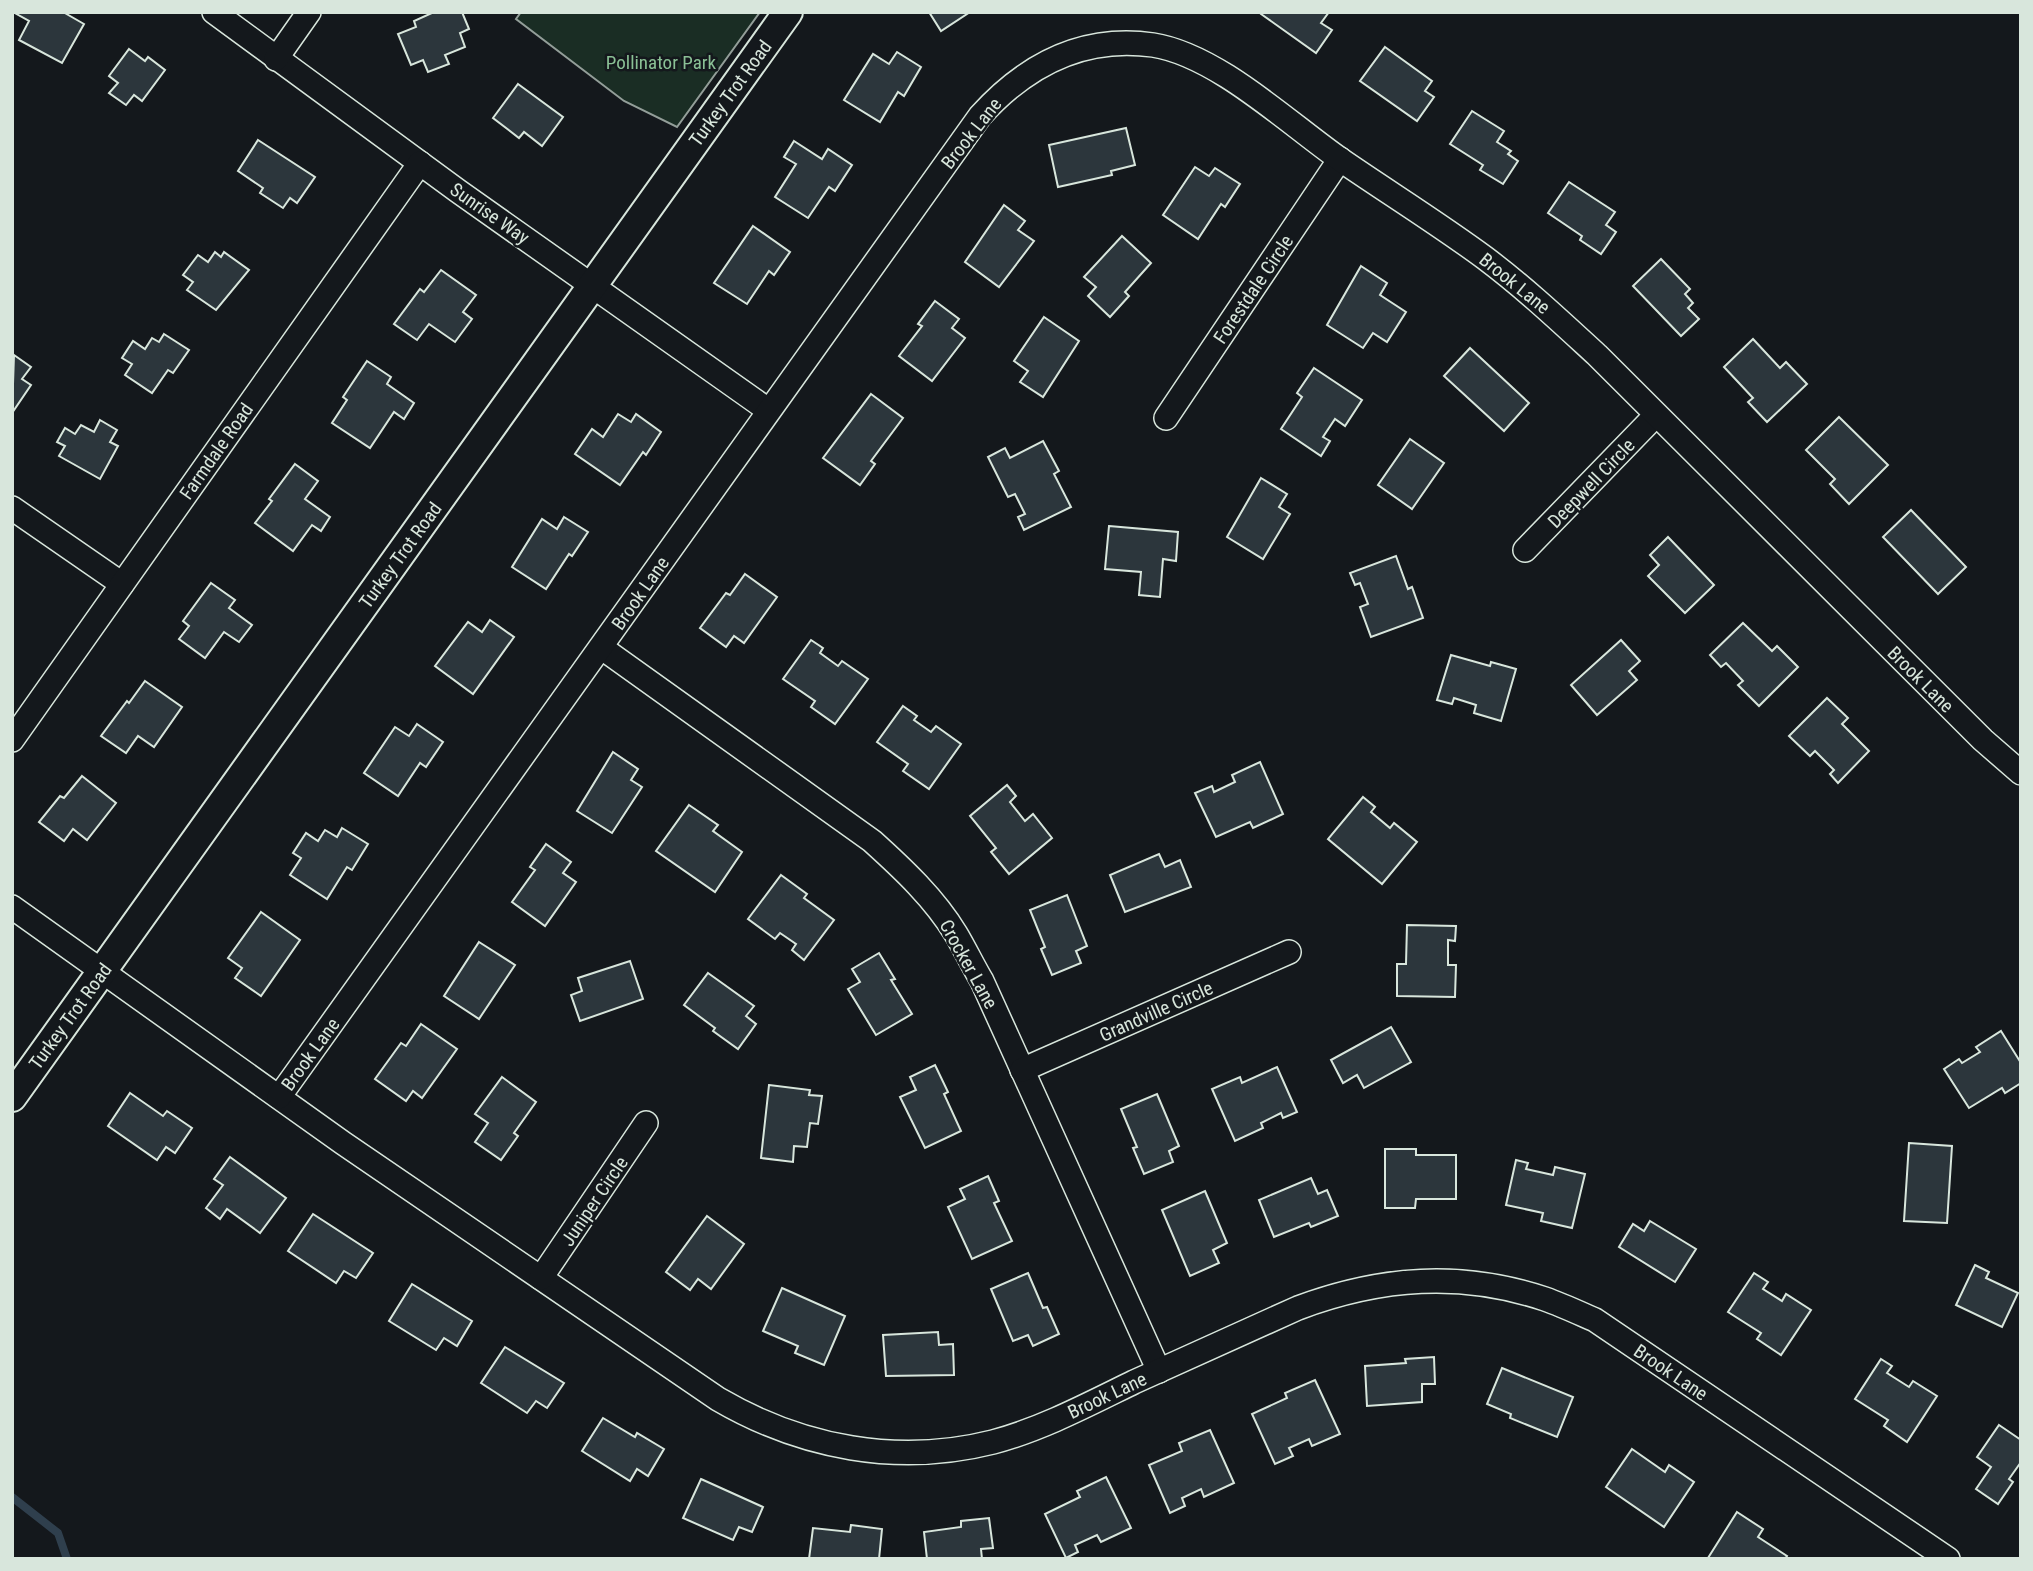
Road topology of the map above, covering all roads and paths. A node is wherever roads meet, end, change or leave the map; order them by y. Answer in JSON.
{"nodes":[{"id":1,"x":214,"y":12,"type":"edge"},
{"id":2,"x":309,"y":12,"type":"edge"},
{"id":3,"x":788,"y":12,"type":"edge"},
{"id":4,"x":276,"y":60,"type":"junction"},
{"id":5,"x":1340,"y":159,"type":"junction"},
{"id":6,"x":420,"y":163,"type":"junction"},
{"id":7,"x":592,"y":287,"type":"junction"},
{"id":8,"x":768,"y":410,"type":"junction"},
{"id":9,"x":1656,"y":415,"type":"junction"},
{"id":10,"x":1166,"y":418,"type":"dead end"},
{"id":11,"x":12,"y":508,"type":"edge"},
{"id":12,"x":1525,"y":550,"type":"dead end"},
{"id":13,"x":122,"y":584,"type":"junction"},
{"id":14,"x":602,"y":648,"type":"junction"},
{"id":15,"x":12,"y":740,"type":"edge"},
{"id":16,"x":2021,"y":773,"type":"edge"},
{"id":17,"x":12,"y":907,"type":"edge"},
{"id":18,"x":1289,"y":952,"type":"dead end"},
{"id":19,"x":103,"y":971,"type":"junction"},
{"id":20,"x":1021,"y":1070,"type":"junction"},
{"id":21,"x":12,"y":1097,"type":"edge"},
{"id":22,"x":279,"y":1097,"type":"junction"},
{"id":23,"x":646,"y":1123,"type":"dead end"},
{"id":24,"x":541,"y":1278,"type":"junction"},
{"id":25,"x":1159,"y":1371,"type":"junction"},
{"id":26,"x":1948,"y":1559,"type":"edge"}],
"edges":[{"from":1,"to":4,"type":"street","name":"Sunrise Way"},
{"from":2,"to":4,"type":"street"},
{"from":3,"to":7,"type":"street","name":"Turkey Trot Road"},
{"from":4,"to":6,"type":"street","name":"Sunrise Way"},
{"from":5,"to":8,"type":"street","name":"Brook Lane"},
{"from":5,"to":9,"type":"street","name":"Brook Lane"},
{"from":5,"to":10,"type":"street","name":"Forestdale Circle"},
{"from":6,"to":7,"type":"street","name":"Sunrise Way"},
{"from":6,"to":13,"type":"street","name":"Farmdale Road"},
{"from":7,"to":8,"type":"street","name":"Sunrise Way"},
{"from":7,"to":19,"type":"street","name":"Turkey Trot Road"},
{"from":8,"to":14,"type":"street","name":"Brook Lane"},
{"from":9,"to":12,"type":"street","name":"Deepwell Circle"},
{"from":9,"to":16,"type":"street","name":"Brook Lane"},
{"from":11,"to":13,"type":"street"},
{"from":13,"to":15,"type":"street","name":"Farmdale Road"},
{"from":14,"to":20,"type":"street","name":"Crocker Lane"},
{"from":14,"to":22,"type":"street","name":"Brook Lane"},
{"from":17,"to":19,"type":"street","name":"Brook Lane"},
{"from":18,"to":20,"type":"street","name":"Grandville Circle"},
{"from":19,"to":21,"type":"street","name":"Turkey Trot Road"},
{"from":19,"to":22,"type":"street","name":"Brook Lane"},
{"from":20,"to":25,"type":"street","name":"Crocker Lane"},
{"from":22,"to":24,"type":"street","name":"Brook Lane"},
{"from":23,"to":24,"type":"street","name":"Juniper Circle"},
{"from":24,"to":25,"type":"street","name":"Brook Lane"},
{"from":25,"to":26,"type":"street","name":"Brook Lane"}]}
